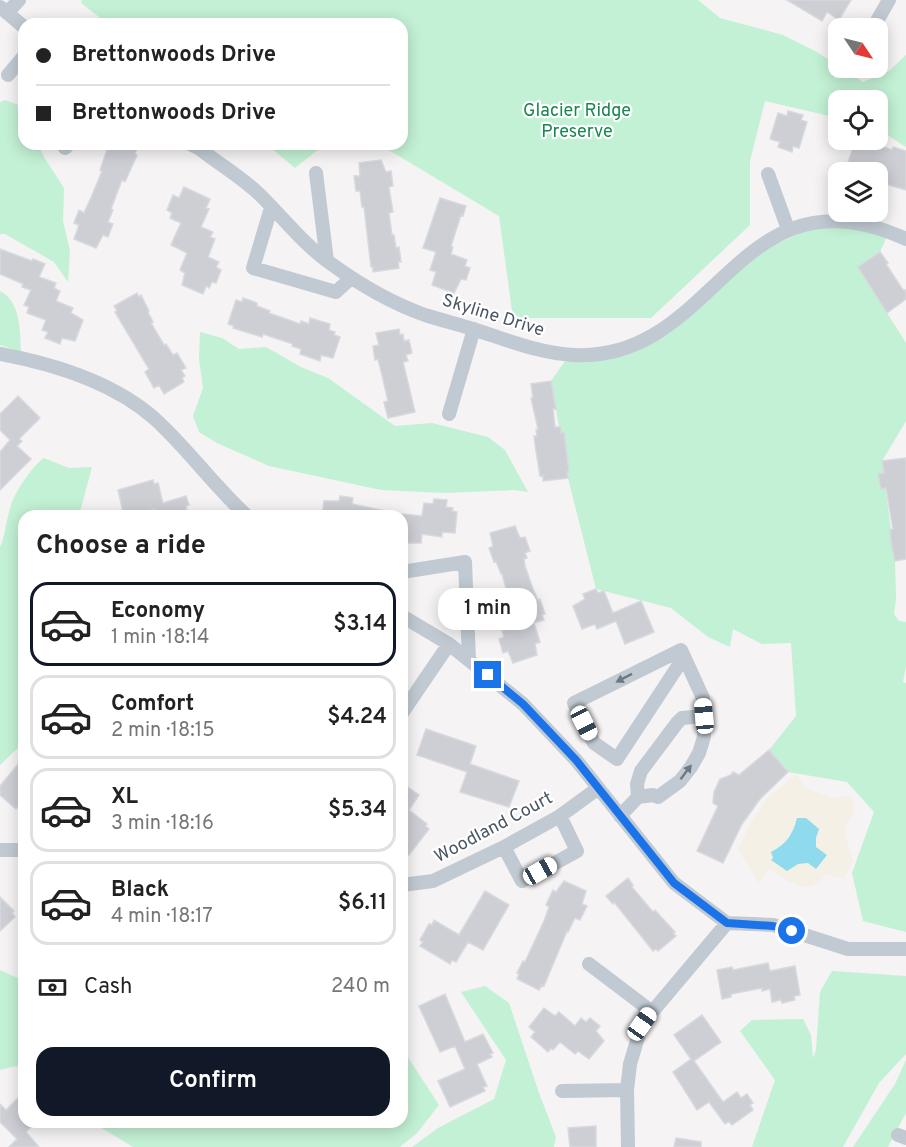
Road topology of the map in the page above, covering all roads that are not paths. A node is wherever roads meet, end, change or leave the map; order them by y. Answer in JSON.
{"nodes":[{"id":1,"x":19,"y":0,"type":"edge"},
{"id":2,"x":889,"y":0,"type":"edge"},
{"id":3,"x":4,"y":10,"type":"edge"},
{"id":4,"x":879,"y":18,"type":"edge"},
{"id":5,"x":18,"y":22,"type":"edge"},
{"id":6,"x":18,"y":63,"type":"edge"},
{"id":7,"x":8,"y":75,"type":"dead end"},
{"id":8,"x":201,"y":150,"type":"edge"},
{"id":9,"x":316,"y":172,"type":"dead end"},
{"id":10,"x":768,"y":174,"type":"dead end"},
{"id":11,"x":271,"y":208,"type":"junction"},
{"id":12,"x":788,"y":229,"type":"junction"},
{"id":13,"x":906,"y":239,"type":"edge"},
{"id":14,"x":327,"y":261,"type":"junction"},
{"id":15,"x":351,"y":278,"type":"junction"},
{"id":16,"x":474,"y":329,"type":"junction"},
{"id":17,"x":0,"y":354,"type":"edge"},
{"id":18,"x":448,"y":414,"type":"dead end"},
{"id":19,"x":240,"y":510,"type":"edge"},
{"id":20,"x":408,"y":571,"type":"edge"},
{"id":21,"x":408,"y":620,"type":"edge"},
{"id":22,"x":448,"y":644,"type":"junction"},
{"id":23,"x":684,"y":657,"type":"junction"},
{"id":24,"x":469,"y":660,"type":"junction"},
{"id":25,"x":408,"y":704,"type":"edge"},
{"id":26,"x":704,"y":716,"type":"junction"},
{"id":27,"x":594,"y":743,"type":"junction"},
{"id":28,"x":576,"y":760,"type":"junction"},
{"id":29,"x":597,"y":789,"type":"junction"},
{"id":30,"x":638,"y":797,"type":"junction"},
{"id":31,"x":560,"y":816,"type":"junction"},
{"id":32,"x":620,"y":816,"type":"junction"},
{"id":33,"x":504,"y":848,"type":"junction"},
{"id":34,"x":0,"y":850,"type":"edge"},
{"id":35,"x":18,"y":850,"type":"edge"},
{"id":36,"x":408,"y":884,"type":"edge"},
{"id":37,"x":727,"y":923,"type":"junction"},
{"id":38,"x":906,"y":949,"type":"edge"},
{"id":39,"x":589,"y":964,"type":"dead end"},
{"id":40,"x":651,"y":1011,"type":"junction"},
{"id":41,"x":627,"y":1090,"type":"junction"},
{"id":42,"x":562,"y":1091,"type":"dead end"},
{"id":43,"x":628,"y":1147,"type":"edge"}],
"edges":[{"from":1,"to":3,"type":"street"},
{"from":2,"to":4,"type":"street"},
{"from":3,"to":5,"type":"street"},
{"from":6,"to":7,"type":"street"},
{"from":8,"to":11,"type":"street","name":"Skyline Drive"},
{"from":9,"to":14,"type":"street"},
{"from":10,"to":12,"type":"street"},
{"from":11,"to":14,"type":"street","name":"Skyline Drive"},
{"from":11,"to":15,"type":"street"},
{"from":12,"to":13,"type":"street","name":"Skyline Drive"},
{"from":12,"to":16,"type":"street","name":"Skyline Drive"},
{"from":14,"to":15,"type":"street","name":"Skyline Drive"},
{"from":15,"to":16,"type":"street","name":"Skyline Drive"},
{"from":16,"to":18,"type":"street"},
{"from":17,"to":19,"type":"street"},
{"from":20,"to":24,"type":"street"},
{"from":21,"to":22,"type":"street"},
{"from":22,"to":24,"type":"street"},
{"from":22,"to":25,"type":"street"},
{"from":23,"to":26,"type":"street"},
{"from":23,"to":27,"type":"street"},
{"from":23,"to":27,"type":"street","one_way":true},
{"from":24,"to":28,"type":"street"},
{"from":26,"to":30,"type":"street"},
{"from":30,"to":26,"type":"street","one_way":true},
{"from":27,"to":28,"type":"street"},
{"from":28,"to":29,"type":"street"},
{"from":29,"to":31,"type":"street","name":"Woodland Court"},
{"from":29,"to":32,"type":"street"},
{"from":30,"to":32,"type":"street"},
{"from":31,"to":33,"type":"street","name":"Woodland Court"},
{"from":31,"to":33,"type":"street"},
{"from":32,"to":37,"type":"street"},
{"from":33,"to":36,"type":"street","name":"Woodland Court"},
{"from":34,"to":35,"type":"street"},
{"from":37,"to":38,"type":"street"},
{"from":37,"to":40,"type":"street"},
{"from":39,"to":40,"type":"street"},
{"from":40,"to":41,"type":"street"},
{"from":41,"to":42,"type":"street"},
{"from":41,"to":43,"type":"street"}]}
